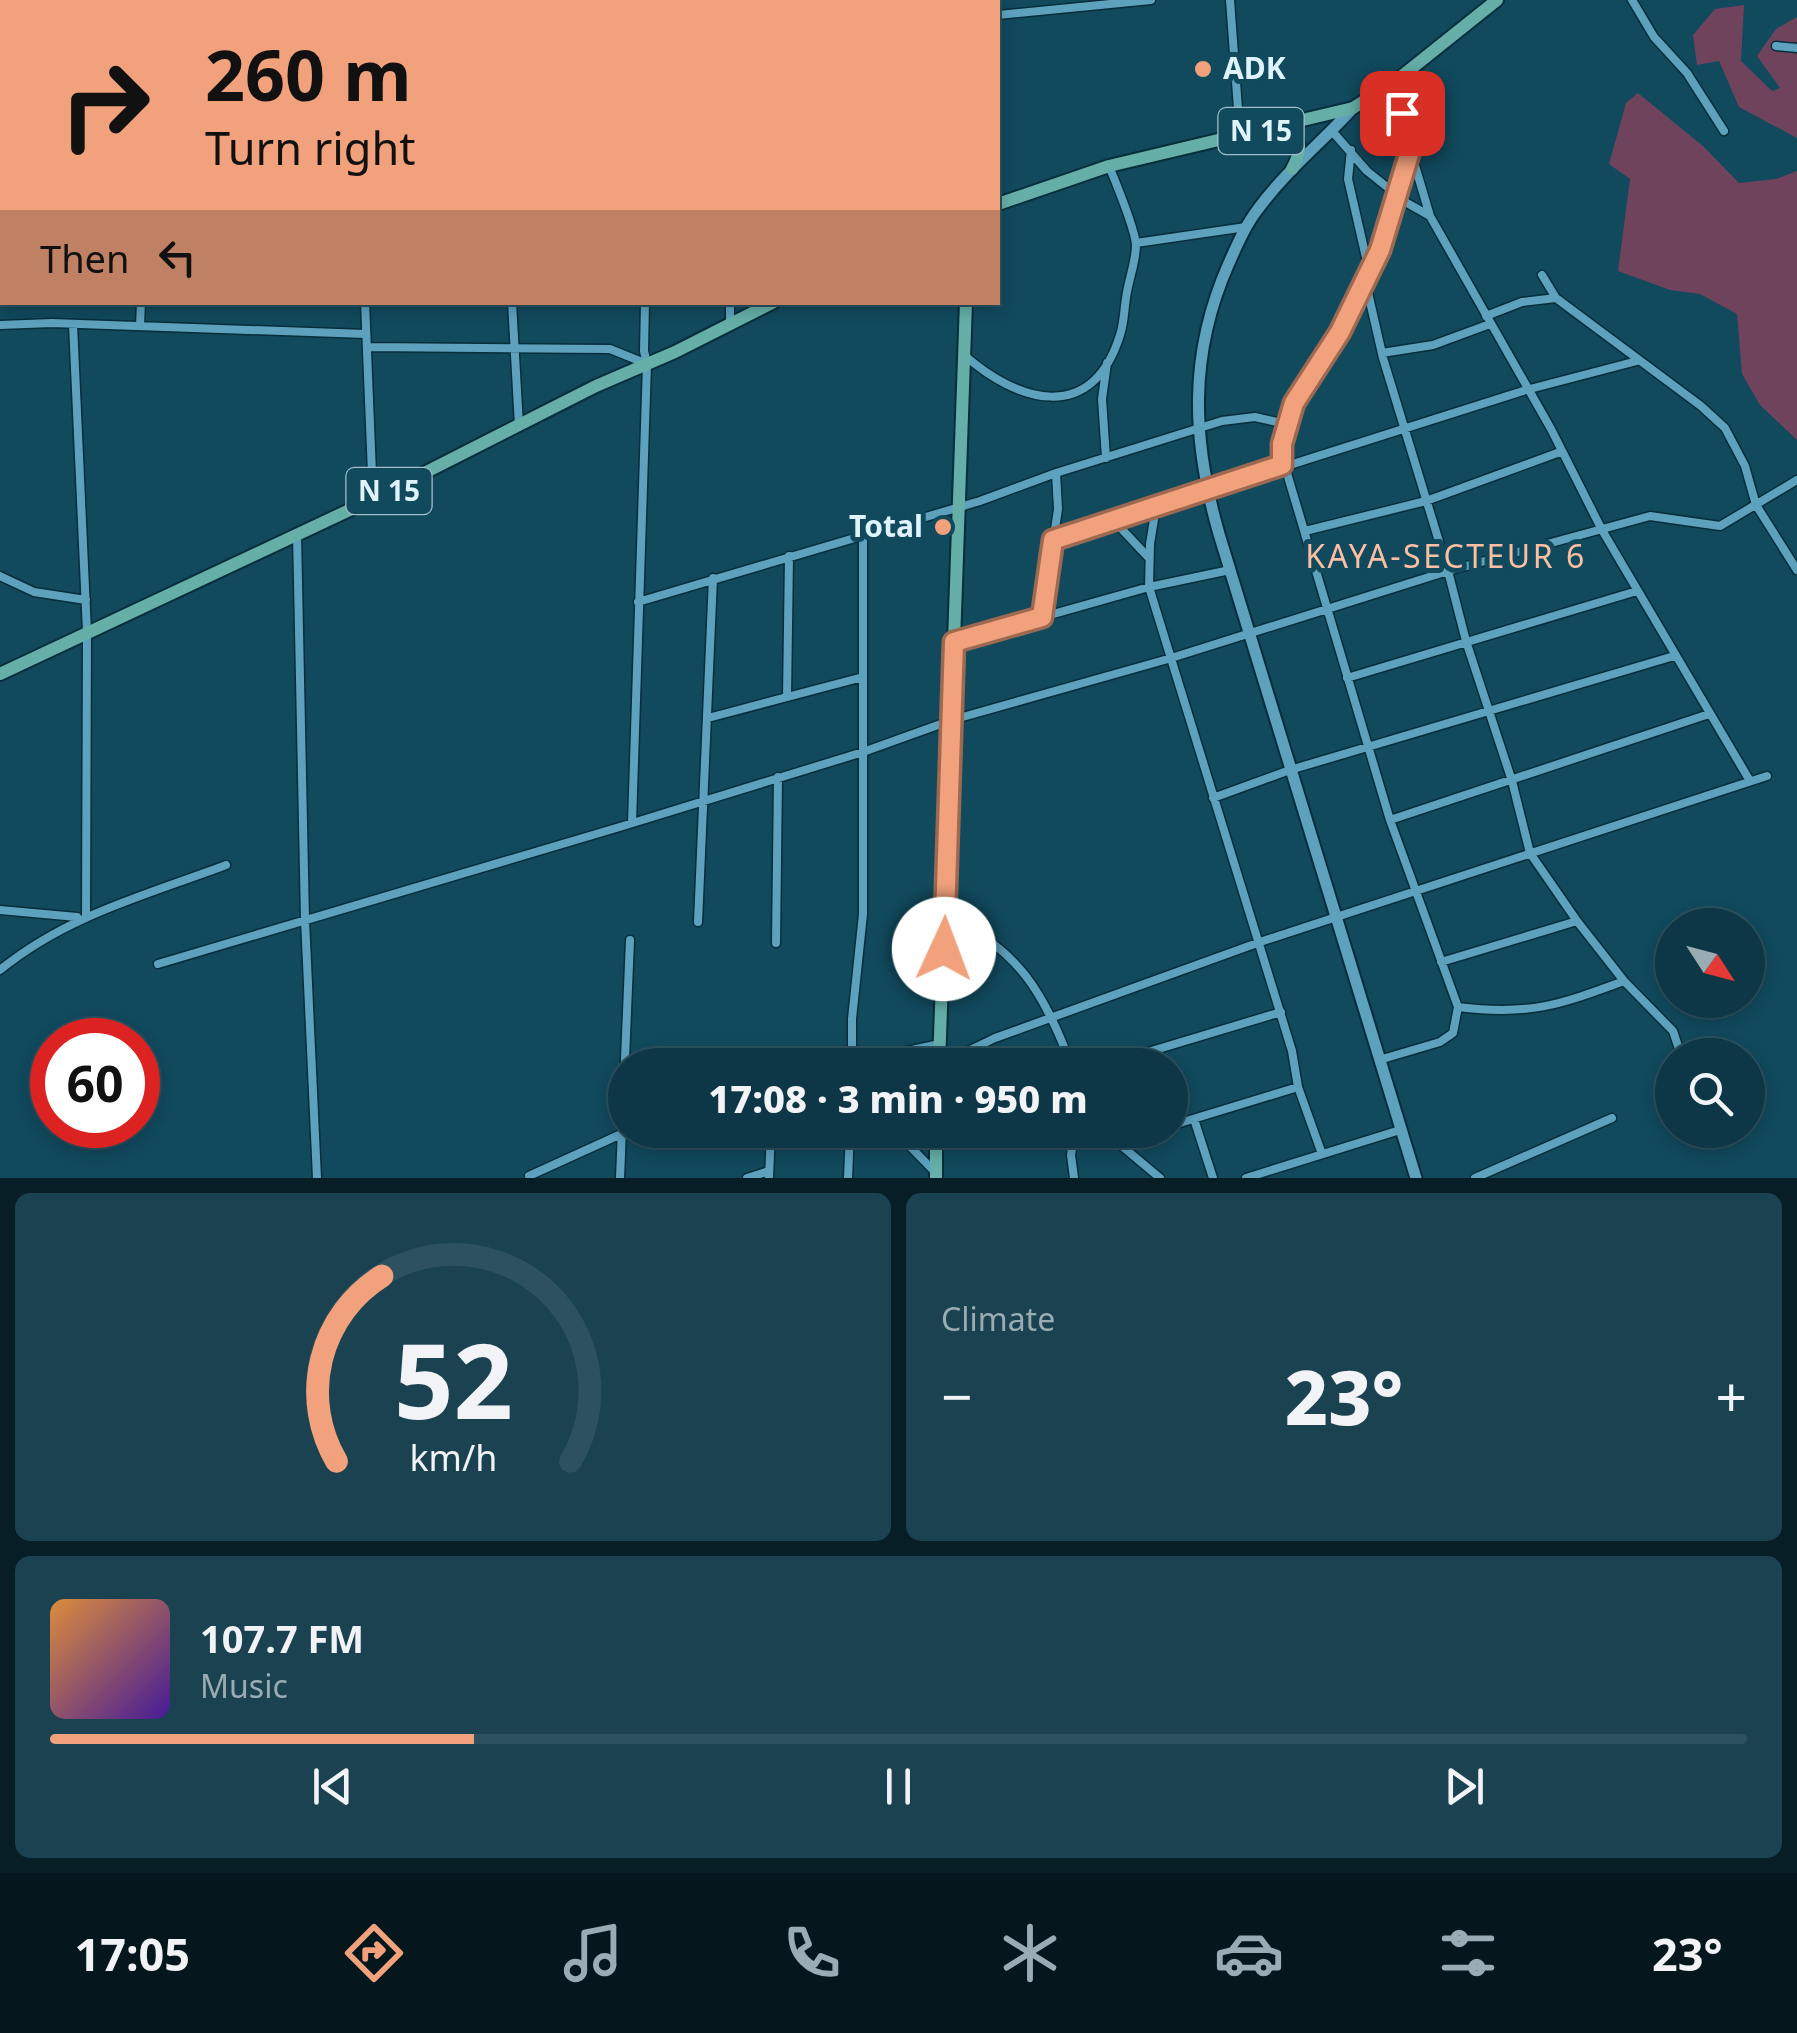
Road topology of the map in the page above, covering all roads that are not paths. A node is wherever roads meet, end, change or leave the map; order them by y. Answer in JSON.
{"nodes":[{"id":1,"x":1151,"y":0,"type":"edge"},
{"id":2,"x":1230,"y":0,"type":"edge"},
{"id":3,"x":1497,"y":0,"type":"edge"},
{"id":4,"x":1632,"y":0,"type":"edge"},
{"id":5,"x":1000,"y":15,"type":"edge"},
{"id":6,"x":1776,"y":46,"type":"dead end"},
{"id":7,"x":1797,"y":48,"type":"edge"},
{"id":8,"x":1397,"y":80,"type":"junction"},
{"id":9,"x":1352,"y":108,"type":"junction"},
{"id":10,"x":1283,"y":126,"type":"junction"},
{"id":11,"x":1724,"y":130,"type":"dead end"},
{"id":12,"x":1332,"y":131,"type":"junction"},
{"id":13,"x":1240,"y":136,"type":"junction"},
{"id":14,"x":1352,"y":150,"type":"junction"},
{"id":15,"x":1410,"y":151,"type":"junction"},
{"id":16,"x":1109,"y":166,"type":"junction"},
{"id":17,"x":1292,"y":169,"type":"junction"},
{"id":18,"x":1396,"y":195,"type":"junction"},
{"id":19,"x":1000,"y":203,"type":"edge"},
{"id":20,"x":1430,"y":216,"type":"junction"},
{"id":21,"x":1246,"y":227,"type":"junction"},
{"id":22,"x":1136,"y":243,"type":"junction"},
{"id":23,"x":1542,"y":275,"type":"dead end"},
{"id":24,"x":1368,"y":280,"type":"junction"},
{"id":25,"x":1556,"y":298,"type":"junction"},
{"id":26,"x":140,"y":305,"type":"edge"},
{"id":27,"x":365,"y":305,"type":"edge"},
{"id":28,"x":512,"y":305,"type":"edge"},
{"id":29,"x":645,"y":305,"type":"edge"},
{"id":30,"x":730,"y":305,"type":"edge"},
{"id":31,"x":768,"y":305,"type":"edge"},
{"id":32,"x":966,"y":305,"type":"edge"},
{"id":33,"x":1488,"y":320,"type":"junction"},
{"id":34,"x":73,"y":324,"type":"junction"},
{"id":35,"x":730,"y":324,"type":"junction"},
{"id":36,"x":0,"y":325,"type":"edge"},
{"id":37,"x":140,"y":326,"type":"junction"},
{"id":38,"x":366,"y":334,"type":"junction"},
{"id":39,"x":367,"y":348,"type":"junction"},
{"id":40,"x":515,"y":348,"type":"junction"},
{"id":41,"x":1382,"y":353,"type":"junction"},
{"id":42,"x":963,"y":354,"type":"junction"},
{"id":43,"x":1637,"y":361,"type":"junction"},
{"id":44,"x":1107,"y":363,"type":"junction"},
{"id":45,"x":647,"y":364,"type":"junction"},
{"id":46,"x":1085,"y":386,"type":"junction"},
{"id":47,"x":1526,"y":390,"type":"junction"},
{"id":48,"x":1102,"y":399,"type":"junction"},
{"id":49,"x":1286,"y":424,"type":"junction"},
{"id":50,"x":519,"y":426,"type":"junction"},
{"id":51,"x":1197,"y":428,"type":"junction"},
{"id":52,"x":1405,"y":431,"type":"junction"},
{"id":53,"x":1560,"y":452,"type":"junction"},
{"id":54,"x":1106,"y":458,"type":"junction"},
{"id":55,"x":1282,"y":465,"type":"junction"},
{"id":56,"x":1056,"y":472,"type":"junction"},
{"id":57,"x":1797,"y":480,"type":"edge"},
{"id":58,"x":1206,"y":490,"type":"junction"},
{"id":59,"x":373,"y":499,"type":"junction"},
{"id":60,"x":1426,"y":501,"type":"junction"},
{"id":61,"x":1756,"y":505,"type":"junction"},
{"id":62,"x":959,"y":506,"type":"junction"},
{"id":63,"x":1156,"y":507,"type":"junction"},
{"id":64,"x":1115,"y":522,"type":"junction"},
{"id":65,"x":1602,"y":530,"type":"junction"},
{"id":66,"x":1305,"y":531,"type":"junction"},
{"id":67,"x":296,"y":534,"type":"junction"},
{"id":68,"x":864,"y":534,"type":"junction"},
{"id":69,"x":1053,"y":540,"type":"junction"},
{"id":70,"x":790,"y":556,"type":"junction"},
{"id":71,"x":1149,"y":558,"type":"junction"},
{"id":72,"x":1230,"y":570,"type":"junction"},
{"id":73,"x":1797,"y":570,"type":"edge"},
{"id":74,"x":1448,"y":571,"type":"junction"},
{"id":75,"x":0,"y":576,"type":"edge"},
{"id":76,"x":712,"y":578,"type":"junction"},
{"id":77,"x":1149,"y":587,"type":"junction"},
{"id":78,"x":1637,"y":592,"type":"junction"},
{"id":79,"x":86,"y":600,"type":"junction"},
{"id":80,"x":638,"y":602,"type":"junction"},
{"id":81,"x":1326,"y":608,"type":"junction"},
{"id":82,"x":1042,"y":617,"type":"junction"},
{"id":83,"x":87,"y":632,"type":"junction"},
{"id":84,"x":1250,"y":634,"type":"junction"},
{"id":85,"x":1466,"y":641,"type":"junction"},
{"id":86,"x":954,"y":642,"type":"junction"},
{"id":87,"x":1674,"y":656,"type":"junction"},
{"id":88,"x":1168,"y":658,"type":"junction"},
{"id":89,"x":0,"y":674,"type":"edge"},
{"id":90,"x":863,"y":677,"type":"junction"},
{"id":91,"x":1347,"y":678,"type":"junction"},
{"id":92,"x":786,"y":697,"type":"junction"},
{"id":93,"x":1490,"y":711,"type":"junction"},
{"id":94,"x":1709,"y":714,"type":"junction"},
{"id":95,"x":708,"y":718,"type":"junction"},
{"id":96,"x":952,"y":720,"type":"junction"},
{"id":97,"x":1367,"y":747,"type":"junction"},
{"id":98,"x":863,"y":752,"type":"junction"},
{"id":99,"x":1290,"y":770,"type":"junction"},
{"id":100,"x":1767,"y":776,"type":"dead end"},
{"id":101,"x":778,"y":777,"type":"junction"},
{"id":102,"x":1512,"y":781,"type":"junction"},
{"id":103,"x":1750,"y":782,"type":"junction"},
{"id":104,"x":1213,"y":798,"type":"junction"},
{"id":105,"x":706,"y":799,"type":"junction"},
{"id":106,"x":1390,"y":820,"type":"junction"},
{"id":107,"x":632,"y":823,"type":"junction"},
{"id":108,"x":1530,"y":852,"type":"junction"},
{"id":109,"x":226,"y":865,"type":"dead end"},
{"id":110,"x":1414,"y":892,"type":"junction"},
{"id":111,"x":0,"y":910,"type":"edge"},
{"id":112,"x":1334,"y":916,"type":"junction"},
{"id":113,"x":84,"y":917,"type":"junction"},
{"id":114,"x":945,"y":917,"type":"junction"},
{"id":115,"x":306,"y":920,"type":"junction"},
{"id":116,"x":1577,"y":921,"type":"junction"},
{"id":117,"x":698,"y":922,"type":"dead end"},
{"id":118,"x":630,"y":940,"type":"dead end"},
{"id":119,"x":1260,"y":942,"type":"junction"},
{"id":120,"x":776,"y":943,"type":"dead end"},
{"id":121,"x":1441,"y":962,"type":"junction"},
{"id":122,"x":158,"y":964,"type":"dead end"},
{"id":123,"x":0,"y":970,"type":"edge"},
{"id":124,"x":1624,"y":981,"type":"junction"},
{"id":125,"x":1458,"y":1007,"type":"junction"},
{"id":126,"x":1280,"y":1012,"type":"junction"},
{"id":127,"x":1050,"y":1017,"type":"junction"},
{"id":128,"x":1675,"y":1038,"type":"edge"},
{"id":129,"x":940,"y":1044,"type":"junction"},
{"id":130,"x":628,"y":1048,"type":"edge"},
{"id":131,"x":852,"y":1048,"type":"edge"},
{"id":132,"x":921,"y":1048,"type":"edge"},
{"id":133,"x":940,"y":1048,"type":"edge"},
{"id":134,"x":974,"y":1048,"type":"edge"},
{"id":135,"x":1064,"y":1048,"type":"edge"},
{"id":136,"x":1161,"y":1048,"type":"edge"},
{"id":137,"x":1379,"y":1060,"type":"junction"},
{"id":138,"x":1298,"y":1088,"type":"junction"},
{"id":139,"x":1612,"y":1118,"type":"dead end"},
{"id":140,"x":1194,"y":1119,"type":"junction"},
{"id":141,"x":1188,"y":1121,"type":"edge"},
{"id":142,"x":1400,"y":1130,"type":"junction"},
{"id":143,"x":608,"y":1140,"type":"edge"},
{"id":144,"x":624,"y":1148,"type":"edge"},
{"id":145,"x":770,"y":1148,"type":"edge"},
{"id":146,"x":849,"y":1148,"type":"edge"},
{"id":147,"x":910,"y":1148,"type":"edge"},
{"id":148,"x":936,"y":1148,"type":"edge"},
{"id":149,"x":1072,"y":1148,"type":"edge"},
{"id":150,"x":1124,"y":1148,"type":"edge"},
{"id":151,"x":1322,"y":1154,"type":"junction"},
{"id":152,"x":1499,"y":1173,"type":"edge"},
{"id":153,"x":769,"y":1175,"type":"edge"},
{"id":154,"x":530,"y":1176,"type":"dead end"},
{"id":155,"x":936,"y":1176,"type":"edge"},
{"id":156,"x":317,"y":1178,"type":"edge"},
{"id":157,"x":620,"y":1178,"type":"edge"},
{"id":158,"x":747,"y":1178,"type":"edge"},
{"id":159,"x":848,"y":1178,"type":"edge"},
{"id":160,"x":1074,"y":1178,"type":"edge"},
{"id":161,"x":1160,"y":1178,"type":"edge"},
{"id":162,"x":1213,"y":1178,"type":"edge"},
{"id":163,"x":1246,"y":1178,"type":"edge"},
{"id":164,"x":1416,"y":1178,"type":"edge"},
{"id":165,"x":1475,"y":1178,"type":"edge"}],
"edges":[{"from":1,"to":5,"type":"street"},
{"from":2,"to":13,"type":"street"},
{"from":3,"to":8,"type":"main road","number":"N 15"},
{"from":4,"to":11,"type":"street"},
{"from":6,"to":7,"type":"street"},
{"from":8,"to":9,"type":"main road","number":"N 15"},
{"from":8,"to":15,"type":"street"},
{"from":9,"to":10,"type":"main road","number":"N 15"},
{"from":9,"to":12,"type":"main road"},
{"from":10,"to":13,"type":"main road","number":"N 15"},
{"from":10,"to":17,"type":"main road"},
{"from":12,"to":14,"type":"street"},
{"from":12,"to":17,"type":"main road"},
{"from":13,"to":16,"type":"main road","number":"N 15"},
{"from":14,"to":18,"type":"street"},
{"from":14,"to":24,"type":"street"},
{"from":15,"to":18,"type":"street"},
{"from":15,"to":20,"type":"street"},
{"from":16,"to":19,"type":"main road","number":"N 15"},
{"from":16,"to":22,"type":"street"},
{"from":17,"to":21,"type":"main road"},
{"from":18,"to":20,"type":"street"},
{"from":18,"to":24,"type":"street"},
{"from":20,"to":33,"type":"street"},
{"from":21,"to":22,"type":"street"},
{"from":21,"to":51,"type":"main road"},
{"from":22,"to":44,"type":"street"},
{"from":23,"to":25,"type":"street"},
{"from":24,"to":41,"type":"street"},
{"from":24,"to":49,"type":"street"},
{"from":25,"to":33,"type":"street"},
{"from":25,"to":43,"type":"street"},
{"from":26,"to":37,"type":"street"},
{"from":27,"to":38,"type":"street"},
{"from":28,"to":40,"type":"street"},
{"from":29,"to":45,"type":"street"},
{"from":30,"to":35,"type":"street"},
{"from":31,"to":35,"type":"main road","number":"N 15"},
{"from":32,"to":42,"type":"main road"},
{"from":33,"to":41,"type":"street"},
{"from":33,"to":47,"type":"street"},
{"from":34,"to":36,"type":"street"},
{"from":34,"to":37,"type":"street"},
{"from":34,"to":79,"type":"street"},
{"from":35,"to":45,"type":"main road","number":"N 15"},
{"from":37,"to":38,"type":"street"},
{"from":38,"to":39,"type":"street"},
{"from":39,"to":40,"type":"street"},
{"from":39,"to":59,"type":"street"},
{"from":40,"to":45,"type":"street"},
{"from":40,"to":50,"type":"street"},
{"from":41,"to":52,"type":"street"},
{"from":42,"to":46,"type":"street"},
{"from":42,"to":62,"type":"main road"},
{"from":43,"to":47,"type":"street"},
{"from":43,"to":61,"type":"street"},
{"from":44,"to":46,"type":"street"},
{"from":44,"to":48,"type":"street"},
{"from":45,"to":50,"type":"main road","number":"N 15"},
{"from":45,"to":80,"type":"street"},
{"from":46,"to":48,"type":"street"},
{"from":47,"to":52,"type":"street"},
{"from":47,"to":53,"type":"street"},
{"from":48,"to":54,"type":"street"},
{"from":49,"to":51,"type":"street"},
{"from":49,"to":55,"type":"street"},
{"from":50,"to":59,"type":"main road","number":"N 15"},
{"from":51,"to":54,"type":"street"},
{"from":51,"to":58,"type":"main road"},
{"from":52,"to":55,"type":"street"},
{"from":52,"to":60,"type":"street"},
{"from":53,"to":60,"type":"street"},
{"from":53,"to":65,"type":"street"},
{"from":54,"to":56,"type":"street"},
{"from":55,"to":58,"type":"street"},
{"from":55,"to":66,"type":"street"},
{"from":56,"to":62,"type":"street"},
{"from":56,"to":69,"type":"street"},
{"from":57,"to":61,"type":"street"},
{"from":58,"to":63,"type":"street"},
{"from":58,"to":72,"type":"main road"},
{"from":59,"to":67,"type":"main road","number":"N 15"},
{"from":60,"to":66,"type":"street"},
{"from":60,"to":74,"type":"street"},
{"from":61,"to":65,"type":"street"},
{"from":61,"to":73,"type":"street"},
{"from":62,"to":68,"type":"street"},
{"from":62,"to":86,"type":"main road"},
{"from":63,"to":64,"type":"street"},
{"from":63,"to":71,"type":"street"},
{"from":64,"to":69,"type":"street"},
{"from":64,"to":71,"type":"street"},
{"from":65,"to":74,"type":"street"},
{"from":65,"to":78,"type":"street"},
{"from":66,"to":81,"type":"street"},
{"from":67,"to":83,"type":"main road","number":"N 15"},
{"from":67,"to":115,"type":"street"},
{"from":68,"to":70,"type":"street"},
{"from":68,"to":90,"type":"street"},
{"from":69,"to":82,"type":"street"},
{"from":70,"to":76,"type":"street"},
{"from":70,"to":92,"type":"street"},
{"from":71,"to":77,"type":"street"},
{"from":72,"to":77,"type":"street"},
{"from":72,"to":84,"type":"main road"},
{"from":74,"to":81,"type":"street"},
{"from":74,"to":85,"type":"street"},
{"from":75,"to":79,"type":"street"},
{"from":76,"to":80,"type":"street"},
{"from":76,"to":95,"type":"street"},
{"from":77,"to":82,"type":"street"},
{"from":77,"to":88,"type":"street"},
{"from":78,"to":85,"type":"street"},
{"from":78,"to":87,"type":"street"},
{"from":79,"to":83,"type":"street"},
{"from":80,"to":107,"type":"street"},
{"from":81,"to":84,"type":"street"},
{"from":81,"to":91,"type":"street"},
{"from":82,"to":86,"type":"street"},
{"from":83,"to":89,"type":"main road","number":"N 15"},
{"from":83,"to":113,"type":"street"},
{"from":84,"to":88,"type":"street"},
{"from":84,"to":99,"type":"main road"},
{"from":85,"to":91,"type":"street"},
{"from":85,"to":93,"type":"street"},
{"from":86,"to":96,"type":"main road"},
{"from":87,"to":93,"type":"street"},
{"from":87,"to":94,"type":"street"},
{"from":88,"to":96,"type":"street"},
{"from":88,"to":104,"type":"street"},
{"from":90,"to":92,"type":"street"},
{"from":90,"to":98,"type":"street"},
{"from":91,"to":97,"type":"street"},
{"from":92,"to":95,"type":"street"},
{"from":93,"to":97,"type":"street"},
{"from":93,"to":102,"type":"street"},
{"from":94,"to":102,"type":"street"},
{"from":94,"to":103,"type":"street"},
{"from":95,"to":105,"type":"street"},
{"from":96,"to":98,"type":"street"},
{"from":96,"to":114,"type":"main road"},
{"from":97,"to":99,"type":"street"},
{"from":97,"to":106,"type":"street"},
{"from":98,"to":101,"type":"street"},
{"from":98,"to":131,"type":"street"},
{"from":99,"to":104,"type":"street"},
{"from":99,"to":112,"type":"main road"},
{"from":100,"to":103,"type":"street"},
{"from":101,"to":105,"type":"street"},
{"from":101,"to":120,"type":"street"},
{"from":102,"to":106,"type":"street"},
{"from":102,"to":108,"type":"street"},
{"from":103,"to":108,"type":"street"},
{"from":104,"to":119,"type":"street"},
{"from":105,"to":107,"type":"street"},
{"from":105,"to":117,"type":"street"},
{"from":106,"to":110,"type":"street"},
{"from":107,"to":115,"type":"street"},
{"from":108,"to":110,"type":"street"},
{"from":108,"to":116,"type":"street"},
{"from":109,"to":113,"type":"street"},
{"from":110,"to":112,"type":"street"},
{"from":110,"to":121,"type":"street"},
{"from":111,"to":113,"type":"street"},
{"from":112,"to":119,"type":"street"},
{"from":112,"to":137,"type":"main road"},
{"from":113,"to":123,"type":"street"},
{"from":114,"to":127,"type":"street"},
{"from":114,"to":129,"type":"main road"},
{"from":115,"to":122,"type":"street"},
{"from":115,"to":156,"type":"street"},
{"from":116,"to":121,"type":"street"},
{"from":116,"to":124,"type":"street"},
{"from":118,"to":130,"type":"street"},
{"from":119,"to":126,"type":"street"},
{"from":119,"to":127,"type":"street"},
{"from":121,"to":125,"type":"street"},
{"from":124,"to":125,"type":"street"},
{"from":124,"to":128,"type":"street"},
{"from":125,"to":137,"type":"street"},
{"from":126,"to":136,"type":"street"},
{"from":126,"to":138,"type":"street"},
{"from":127,"to":134,"type":"street"},
{"from":127,"to":135,"type":"street"},
{"from":129,"to":132,"type":"street"},
{"from":129,"to":133,"type":"main road"},
{"from":137,"to":142,"type":"main road"},
{"from":138,"to":140,"type":"street"},
{"from":138,"to":151,"type":"street"},
{"from":139,"to":152,"type":"street"},
{"from":140,"to":141,"type":"street"},
{"from":140,"to":162,"type":"street"},
{"from":142,"to":151,"type":"street"},
{"from":142,"to":164,"type":"main road"},
{"from":143,"to":154,"type":"street"},
{"from":144,"to":157,"type":"street"},
{"from":145,"to":153,"type":"street"},
{"from":146,"to":159,"type":"street"},
{"from":147,"to":155,"type":"street"},
{"from":148,"to":155,"type":"main road"},
{"from":149,"to":160,"type":"street"},
{"from":150,"to":161,"type":"street"},
{"from":151,"to":163,"type":"street"},
{"from":152,"to":165,"type":"street"},
{"from":153,"to":158,"type":"street"}]}
